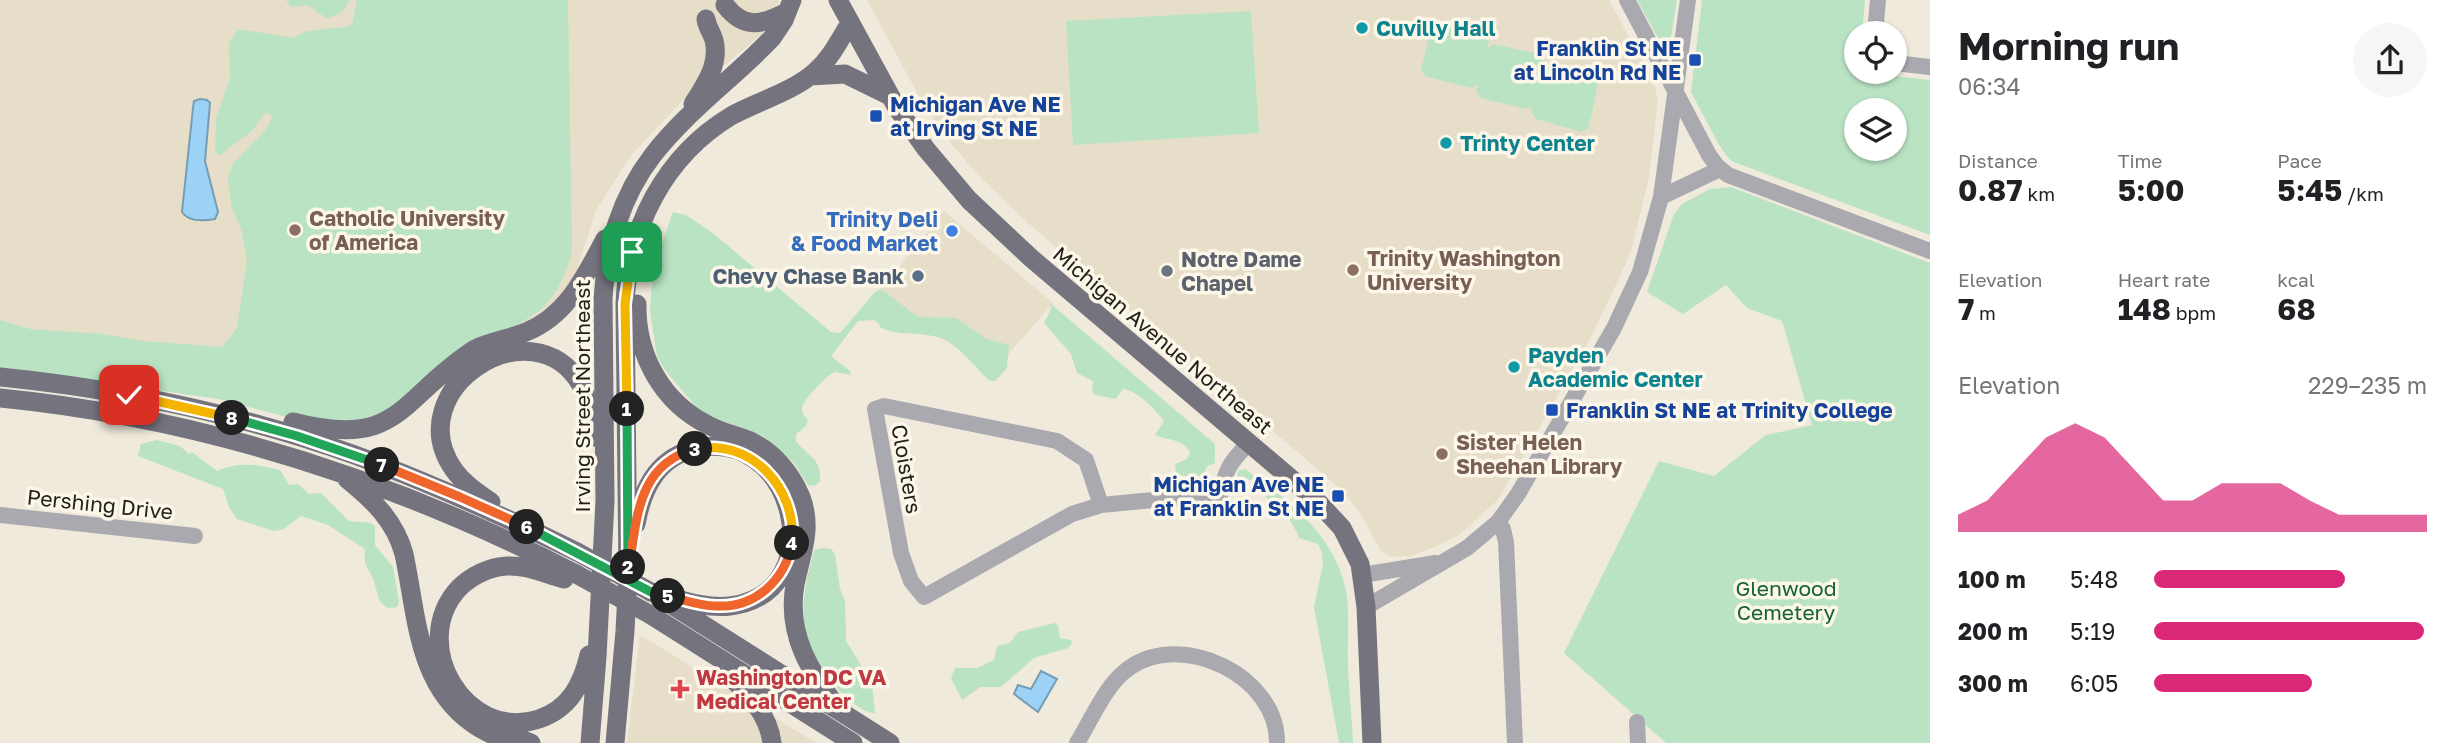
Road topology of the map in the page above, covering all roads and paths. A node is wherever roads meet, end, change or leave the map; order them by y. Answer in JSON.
{"nodes":[{"id":1,"x":838,"y":0,"type":"edge"},
{"id":2,"x":1627,"y":0,"type":"edge"},
{"id":3,"x":1688,"y":0,"type":"edge"},
{"id":4,"x":1878,"y":0,"type":"edge"},
{"id":5,"x":725,"y":5,"type":"dead end"},
{"id":6,"x":790,"y":6,"type":"edge"},
{"id":7,"x":706,"y":19,"type":"dead end"},
{"id":8,"x":1876,"y":21,"type":"edge"},
{"id":9,"x":850,"y":23,"type":"junction"},
{"id":10,"x":1907,"y":64,"type":"edge"},
{"id":11,"x":1930,"y":67,"type":"edge"},
{"id":12,"x":810,"y":76,"type":"junction"},
{"id":13,"x":1676,"y":93,"type":"junction"},
{"id":14,"x":889,"y":95,"type":"junction"},
{"id":15,"x":744,"y":110,"type":"junction"},
{"id":16,"x":673,"y":134,"type":"junction"},
{"id":17,"x":1720,"y":169,"type":"junction"},
{"id":18,"x":1661,"y":197,"type":"junction"},
{"id":19,"x":627,"y":198,"type":"junction"},
{"id":20,"x":1930,"y":251,"type":"edge"},
{"id":21,"x":0,"y":377,"type":"edge"},
{"id":22,"x":0,"y":398,"type":"edge"},
{"id":23,"x":88,"y":409,"type":"junction"},
{"id":24,"x":0,"y":410,"type":"edge"},
{"id":25,"x":212,"y":413,"type":"junction"},
{"id":26,"x":1249,"y":443,"type":"junction"},
{"id":27,"x":336,"y":470,"type":"junction"},
{"id":28,"x":605,"y":500,"type":"junction"},
{"id":29,"x":1101,"y":505,"type":"junction"},
{"id":30,"x":0,"y":515,"type":"edge"},
{"id":31,"x":1498,"y":522,"type":"junction"},
{"id":32,"x":520,"y":524,"type":"junction"},
{"id":33,"x":195,"y":536,"type":"dead end"},
{"id":34,"x":1441,"y":562,"type":"junction"},
{"id":35,"x":628,"y":573,"type":"junction"},
{"id":36,"x":1362,"y":575,"type":"junction"},
{"id":37,"x":576,"y":578,"type":"junction"},
{"id":38,"x":651,"y":592,"type":"junction"},
{"id":39,"x":603,"y":598,"type":"junction"},
{"id":40,"x":1366,"y":607,"type":"junction"},
{"id":41,"x":625,"y":631,"type":"junction"},
{"id":42,"x":686,"y":636,"type":"junction"},
{"id":43,"x":840,"y":711,"type":"junction"},
{"id":44,"x":463,"y":717,"type":"junction"},
{"id":45,"x":1637,"y":722,"type":"dead end"},
{"id":46,"x":510,"y":743,"type":"edge"},
{"id":47,"x":531,"y":743,"type":"edge"},
{"id":48,"x":590,"y":743,"type":"edge"},
{"id":49,"x":615,"y":743,"type":"edge"},
{"id":50,"x":626,"y":743,"type":"edge"},
{"id":51,"x":772,"y":743,"type":"edge"},
{"id":52,"x":853,"y":743,"type":"edge"},
{"id":53,"x":890,"y":743,"type":"edge"},
{"id":54,"x":1077,"y":743,"type":"edge"},
{"id":55,"x":1277,"y":743,"type":"edge"},
{"id":56,"x":1372,"y":743,"type":"edge"},
{"id":57,"x":1515,"y":743,"type":"edge"},
{"id":58,"x":1638,"y":743,"type":"edge"}],
"edges":[{"from":1,"to":9,"type":"main road","name":"Michigan Avenue Northeast"},
{"from":2,"to":13,"type":"street"},
{"from":3,"to":13,"type":"street"},
{"from":4,"to":8,"type":"street"},
{"from":5,"to":6,"type":"main road"},
{"from":6,"to":16,"type":"main road","name":"Irving Street Northeast"},
{"from":7,"to":16,"type":"main road"},
{"from":9,"to":12,"type":"main road","name":"Irving Street Northeast"},
{"from":9,"to":14,"type":"main road","name":"Michigan Avenue Northeast"},
{"from":10,"to":11,"type":"street"},
{"from":12,"to":14,"type":"main road"},
{"from":12,"to":15,"type":"main road","name":"Irving Street Northeast"},
{"from":13,"to":17,"type":"street"},
{"from":13,"to":18,"type":"street"},
{"from":14,"to":26,"type":"main road","name":"Michigan Avenue Northeast"},
{"from":15,"to":35,"type":"main road","name":"Irving Street Northeast"},
{"from":15,"to":43,"type":"main road"},
{"from":16,"to":19,"type":"main road","name":"Irving Street Northeast"},
{"from":17,"to":18,"type":"street"},
{"from":17,"to":20,"type":"street"},
{"from":18,"to":31,"type":"street"},
{"from":19,"to":25,"type":"main road"},
{"from":19,"to":28,"type":"main road","name":"Irving Street Northeast"},
{"from":21,"to":25,"type":"main road"},
{"from":22,"to":23,"type":"main road"},
{"from":23,"to":24,"type":"main road"},
{"from":23,"to":27,"type":"main road"},
{"from":25,"to":32,"type":"main road"},
{"from":26,"to":29,"type":"street","name":"Cloisters"},
{"from":26,"to":36,"type":"main road","name":"Michigan Avenue Northeast"},
{"from":27,"to":37,"type":"main road"},
{"from":27,"to":44,"type":"main road"},
{"from":28,"to":32,"type":"main road"},
{"from":28,"to":39,"type":"main road","name":"Irving Street Northeast"},
{"from":29,"to":29,"type":"street","name":"Cloisters"},
{"from":30,"to":33,"type":"street","name":"Pershing Drive"},
{"from":31,"to":34,"type":"street"},
{"from":31,"to":57,"type":"street"},
{"from":32,"to":38,"type":"main road","bridge":true},
{"from":34,"to":36,"type":"street"},
{"from":34,"to":40,"type":"street"},
{"from":35,"to":38,"type":"main road"},
{"from":35,"to":41,"type":"main road","name":"Irving Street Northeast"},
{"from":36,"to":40,"type":"main road","name":"Michigan Avenue Northeast"},
{"from":37,"to":39,"type":"main road","bridge":true},
{"from":37,"to":39,"type":"main road"},
{"from":38,"to":43,"type":"main road"},
{"from":39,"to":42,"type":"main road","bridge":true},
{"from":39,"to":48,"type":"main road"},
{"from":40,"to":56,"type":"main road","name":"Michigan Avenue Northeast"},
{"from":41,"to":49,"type":"main road"},
{"from":41,"to":50,"type":"main road"},
{"from":42,"to":51,"type":"main road"},
{"from":42,"to":52,"type":"main road"},
{"from":43,"to":53,"type":"main road"},
{"from":44,"to":46,"type":"main road"},
{"from":44,"to":47,"type":"main road"},
{"from":45,"to":58,"type":"street"},
{"from":54,"to":55,"type":"street"}]}
